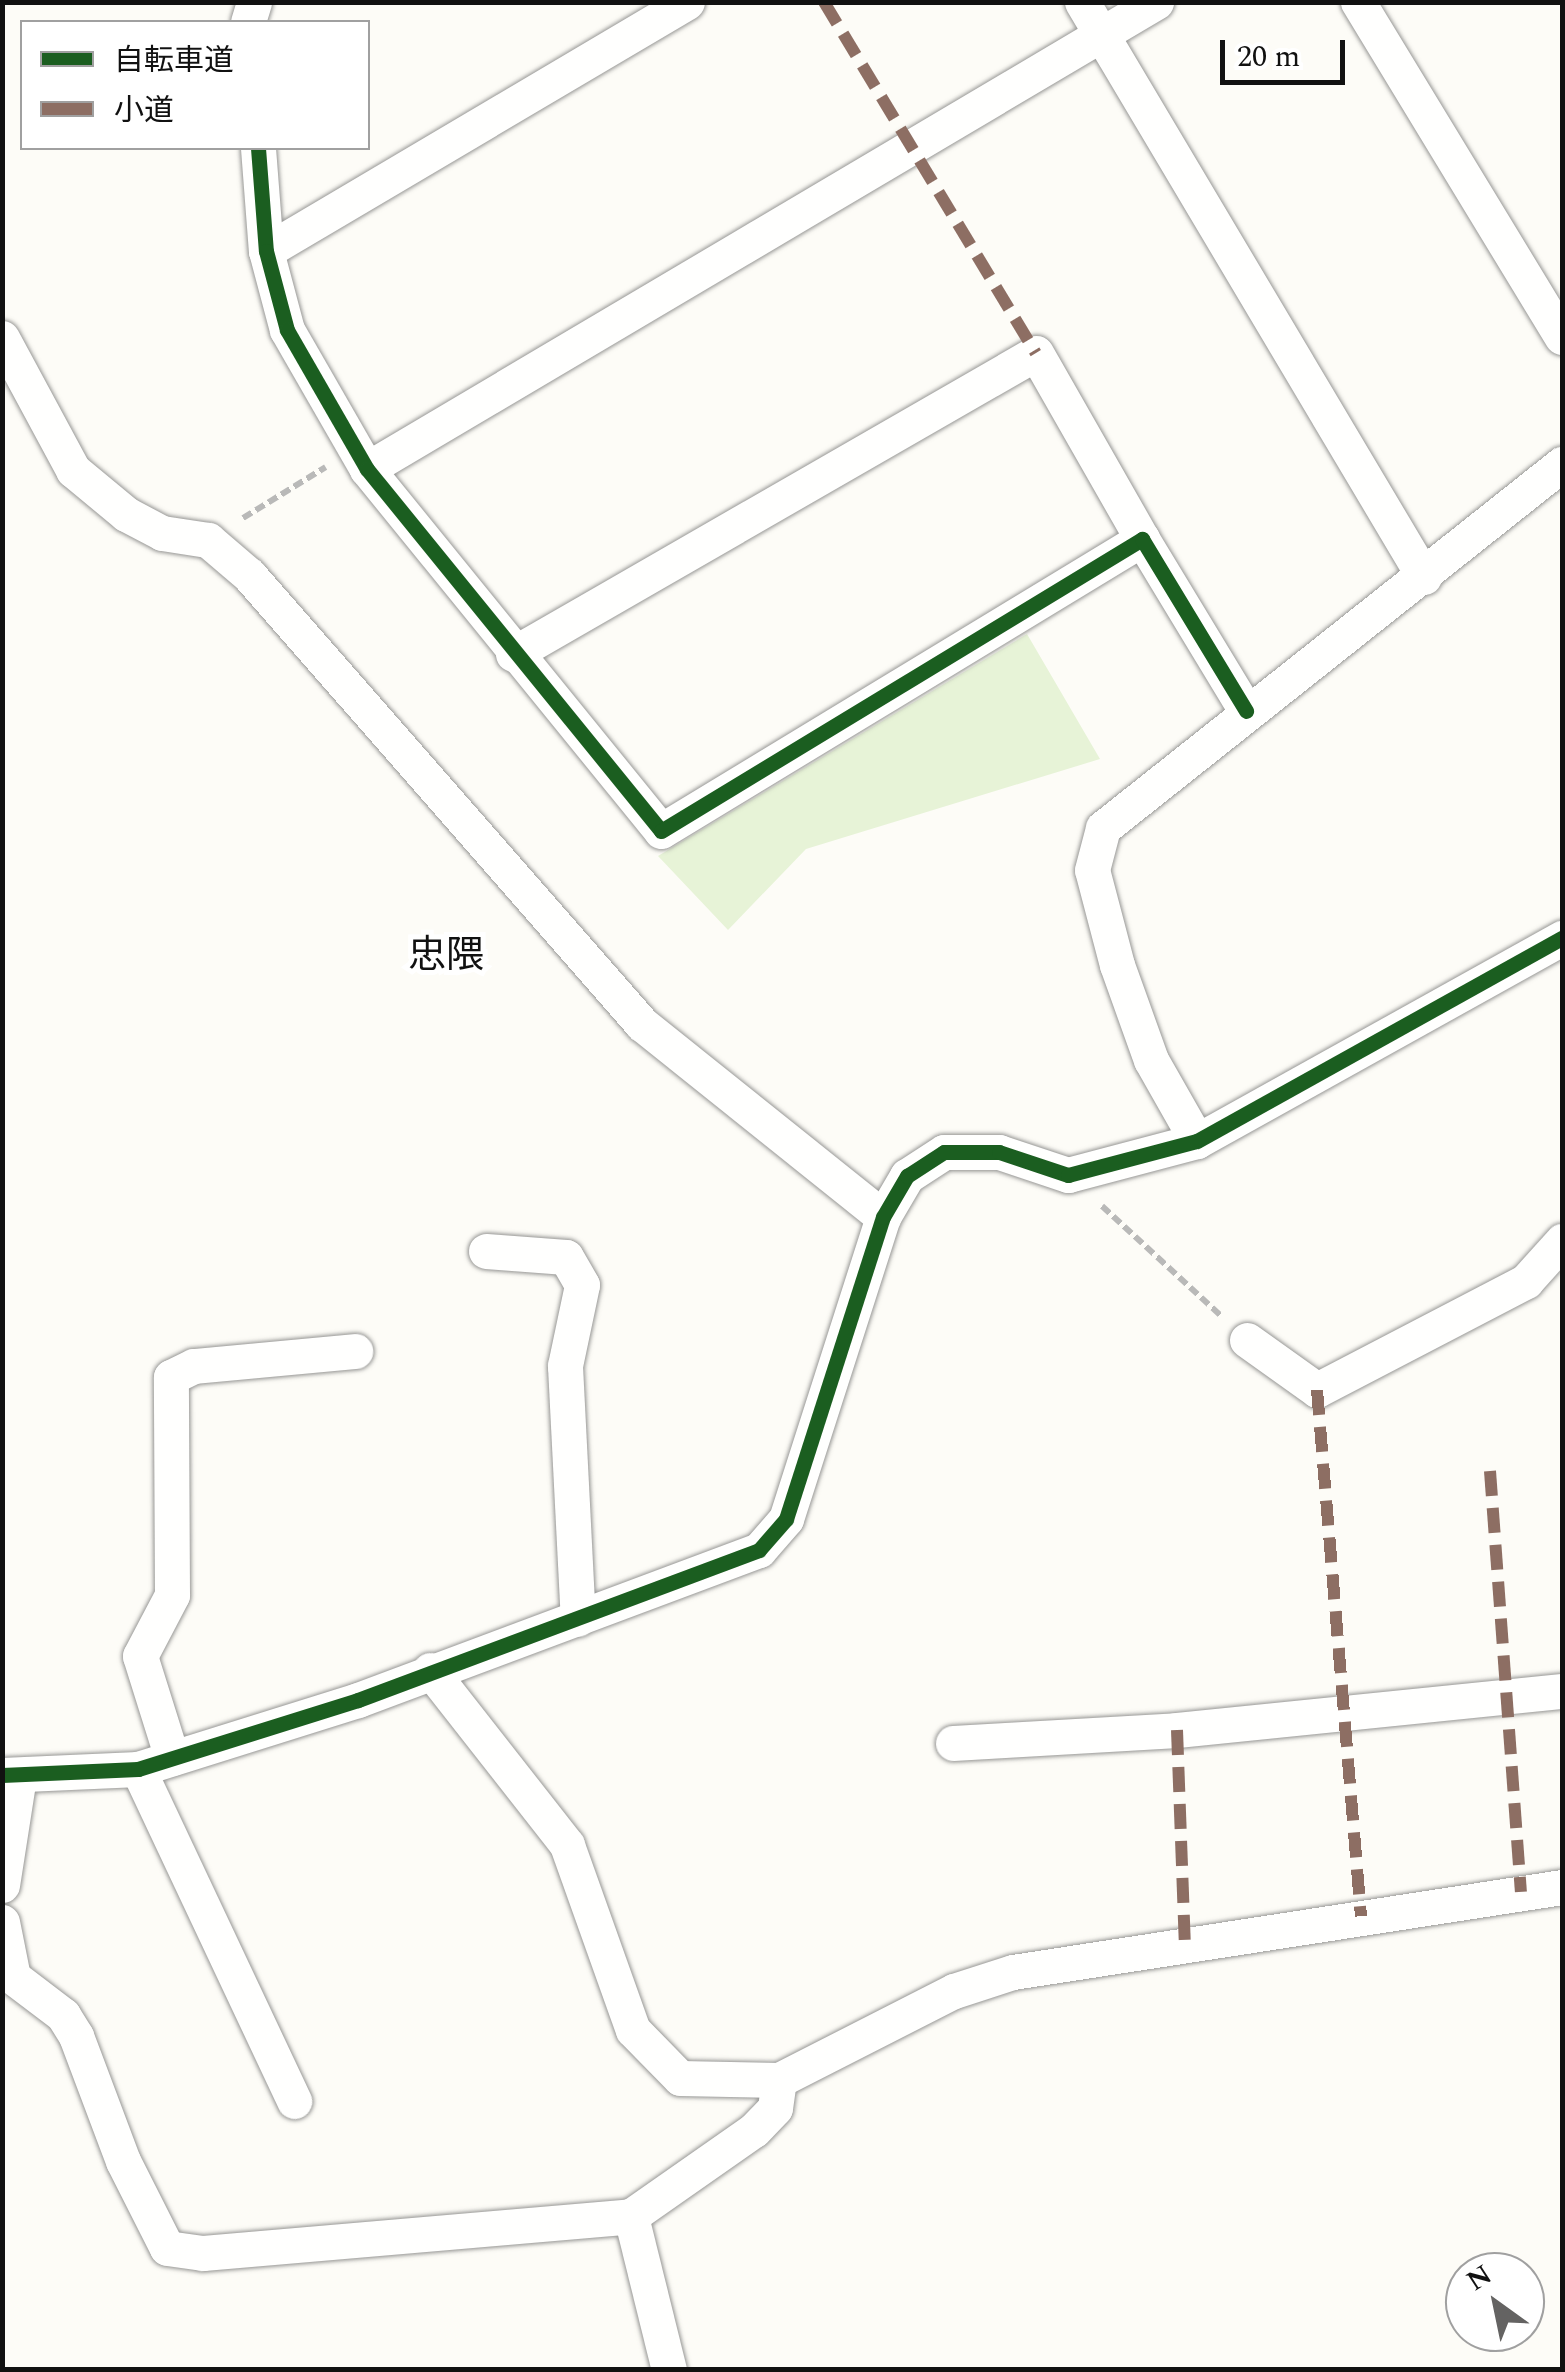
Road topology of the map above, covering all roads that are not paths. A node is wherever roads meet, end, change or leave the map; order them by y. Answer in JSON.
{"nodes":[{"id":1,"x":687,"y":2,"type":"edge"},
{"id":2,"x":1082,"y":2,"type":"edge"},
{"id":3,"x":1156,"y":2,"type":"edge"},
{"id":4,"x":1358,"y":2,"type":"edge"},
{"id":5,"x":1102,"y":35,"type":"junction"},
{"id":6,"x":258,"y":150,"type":"edge"},
{"id":7,"x":266,"y":251,"type":"junction"},
{"id":8,"x":1562,"y":337,"type":"edge"},
{"id":9,"x":2,"y":338,"type":"edge"},
{"id":10,"x":361,"y":459,"type":"junction"},
{"id":11,"x":1562,"y":464,"type":"edge"},
{"id":12,"x":1142,"y":539,"type":"junction"},
{"id":13,"x":1424,"y":577,"type":"junction"},
{"id":14,"x":514,"y":654,"type":"junction"},
{"id":15,"x":1246,"y":711,"type":"junction"},
{"id":16,"x":1562,"y":938,"type":"edge"},
{"id":17,"x":1198,"y":1140,"type":"junction"},
{"id":18,"x":882,"y":1218,"type":"junction"},
{"id":19,"x":1562,"y":1241,"type":"edge"},
{"id":20,"x":486,"y":1252,"type":"dead end"},
{"id":21,"x":1246,"y":1340,"type":"road end"},
{"id":22,"x":355,"y":1351,"type":"dead end"},
{"id":23,"x":578,"y":1619,"type":"junction"},
{"id":24,"x":430,"y":1670,"type":"junction"},
{"id":25,"x":1562,"y":1691,"type":"edge"},
{"id":26,"x":953,"y":1743,"type":"dead end"},
{"id":27,"x":172,"y":1758,"type":"junction"},
{"id":28,"x":138,"y":1769,"type":"junction"},
{"id":29,"x":11,"y":1775,"type":"edge"},
{"id":30,"x":2,"y":1885,"type":"edge"},
{"id":31,"x":1562,"y":1886,"type":"edge"},
{"id":32,"x":2,"y":1922,"type":"edge"},
{"id":33,"x":779,"y":2080,"type":"junction"},
{"id":34,"x":294,"y":2101,"type":"dead end"},
{"id":35,"x":631,"y":2216,"type":"junction"},
{"id":36,"x":669,"y":2370,"type":"edge"}],
"edges":[{"from":1,"to":7,"type":"street"},
{"from":2,"to":5,"type":"street"},
{"from":3,"to":5,"type":"street"},
{"from":4,"to":8,"type":"street"},
{"from":5,"to":10,"type":"street"},
{"from":5,"to":13,"type":"street"},
{"from":6,"to":7,"type":"street"},
{"from":7,"to":10,"type":"street"},
{"from":9,"to":18,"type":"street"},
{"from":10,"to":14,"type":"street"},
{"from":11,"to":13,"type":"street"},
{"from":12,"to":14,"type":"street"},
{"from":12,"to":14,"type":"street"},
{"from":12,"to":15,"type":"street"},
{"from":13,"to":15,"type":"street"},
{"from":15,"to":17,"type":"street"},
{"from":16,"to":17,"type":"street"},
{"from":17,"to":18,"type":"street"},
{"from":18,"to":23,"type":"street"},
{"from":19,"to":21,"type":"street"},
{"from":20,"to":23,"type":"street"},
{"from":22,"to":27,"type":"street"},
{"from":23,"to":24,"type":"street"},
{"from":24,"to":27,"type":"street"},
{"from":24,"to":33,"type":"street"},
{"from":25,"to":26,"type":"street"},
{"from":27,"to":28,"type":"street"},
{"from":28,"to":29,"type":"street"},
{"from":28,"to":34,"type":"street"},
{"from":29,"to":30,"type":"street"},
{"from":31,"to":33,"type":"street"},
{"from":32,"to":35,"type":"street"},
{"from":33,"to":35,"type":"street"},
{"from":35,"to":36,"type":"street"}]}
